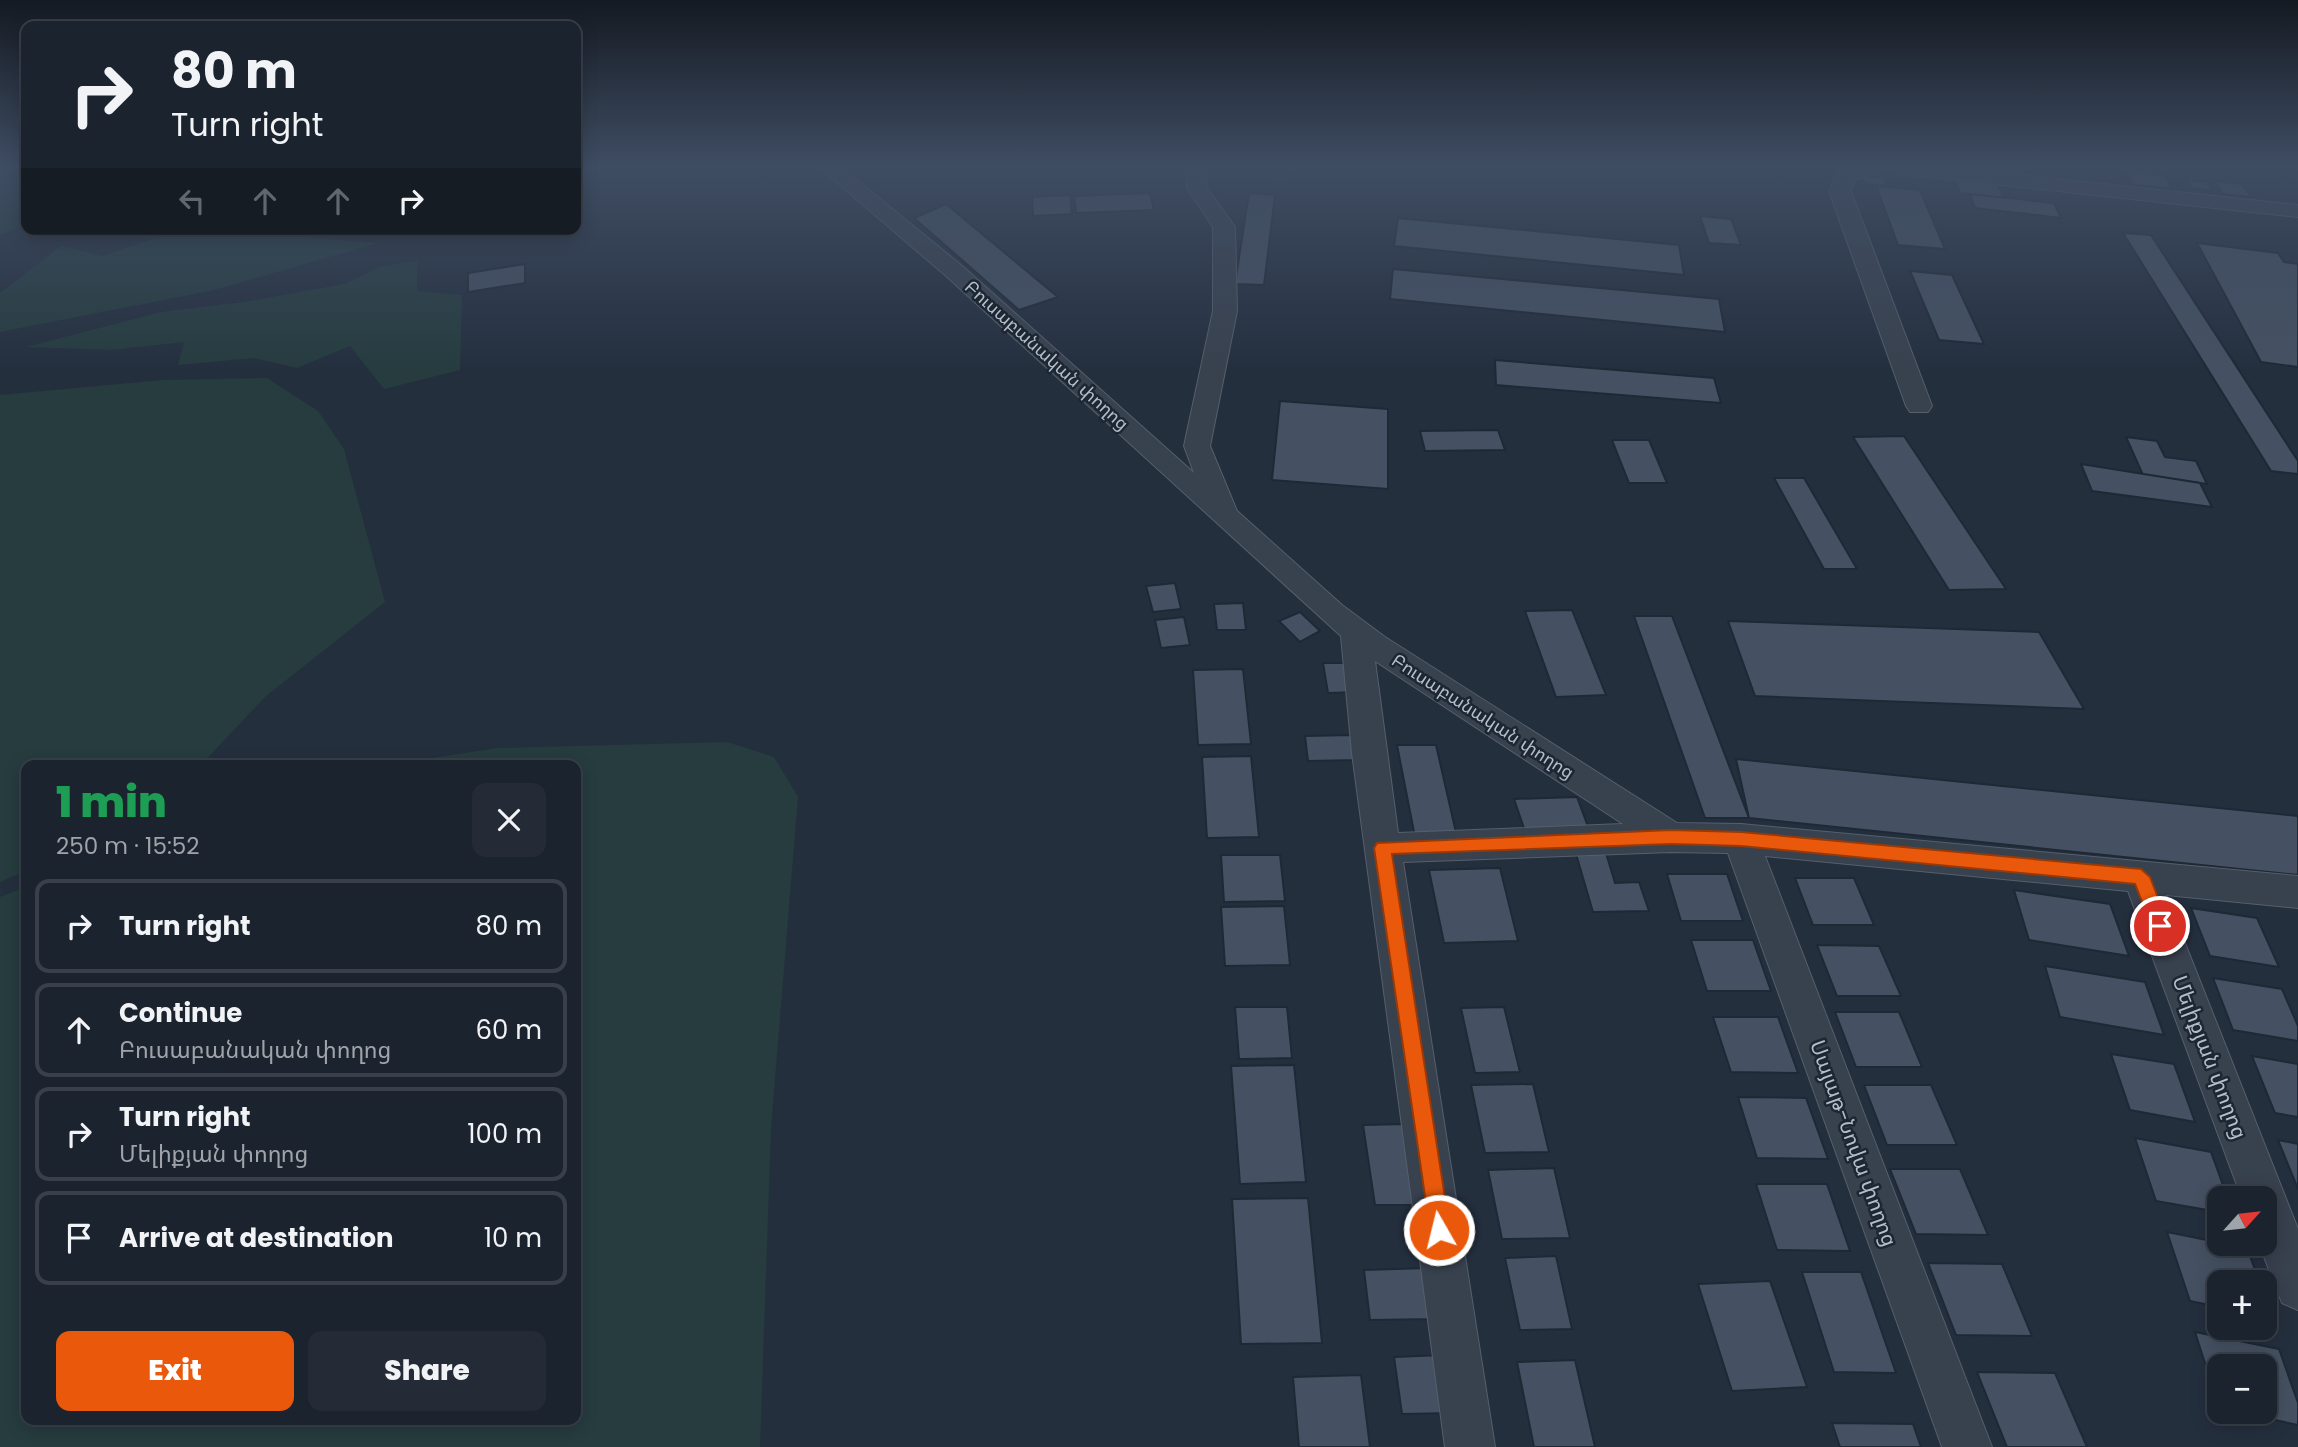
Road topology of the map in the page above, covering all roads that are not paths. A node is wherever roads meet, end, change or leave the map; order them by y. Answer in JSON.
{"nodes":[{"id":1,"x":911,"y":236,"type":"edge"},
{"id":2,"x":1224,"y":236,"type":"edge"},
{"id":3,"x":1856,"y":236,"type":"edge"},
{"id":4,"x":1919,"y":406,"type":"dead end"},
{"id":5,"x":1224,"y":518,"type":"junction"},
{"id":6,"x":1356,"y":632,"type":"junction"},
{"id":7,"x":1671,"y":837,"type":"junction"},
{"id":8,"x":1741,"y":839,"type":"junction"},
{"id":9,"x":1383,"y":848,"type":"junction"},
{"id":10,"x":2141,"y":877,"type":"junction"},
{"id":11,"x":2298,"y":891,"type":"edge"},
{"id":12,"x":2259,"y":1186,"type":"edge"},
{"id":13,"x":2277,"y":1233,"type":"edge"},
{"id":14,"x":2298,"y":1287,"type":"edge"},
{"id":15,"x":1470,"y":1447,"type":"edge"},
{"id":16,"x":1967,"y":1447,"type":"edge"}],
"edges":[{"from":1,"to":5,"type":"street","name":"Բուսաբանական փողոց"},
{"from":2,"to":5,"type":"street"},
{"from":3,"to":4,"type":"street"},
{"from":5,"to":6,"type":"street","name":"Բուսաբանական փողոց"},
{"from":6,"to":7,"type":"street","name":"Բուսաբանական փողոց"},
{"from":6,"to":9,"type":"street"},
{"from":7,"to":8,"type":"street"},
{"from":7,"to":9,"type":"street"},
{"from":8,"to":10,"type":"street"},
{"from":8,"to":16,"type":"street","name":"Սայաթ-Նովա փողոց"},
{"from":9,"to":15,"type":"street"},
{"from":10,"to":11,"type":"street"},
{"from":10,"to":12,"type":"street","name":"Մելիքյան փողոց"},
{"from":13,"to":14,"type":"street","name":"Մելիքյան փողոց"}]}
